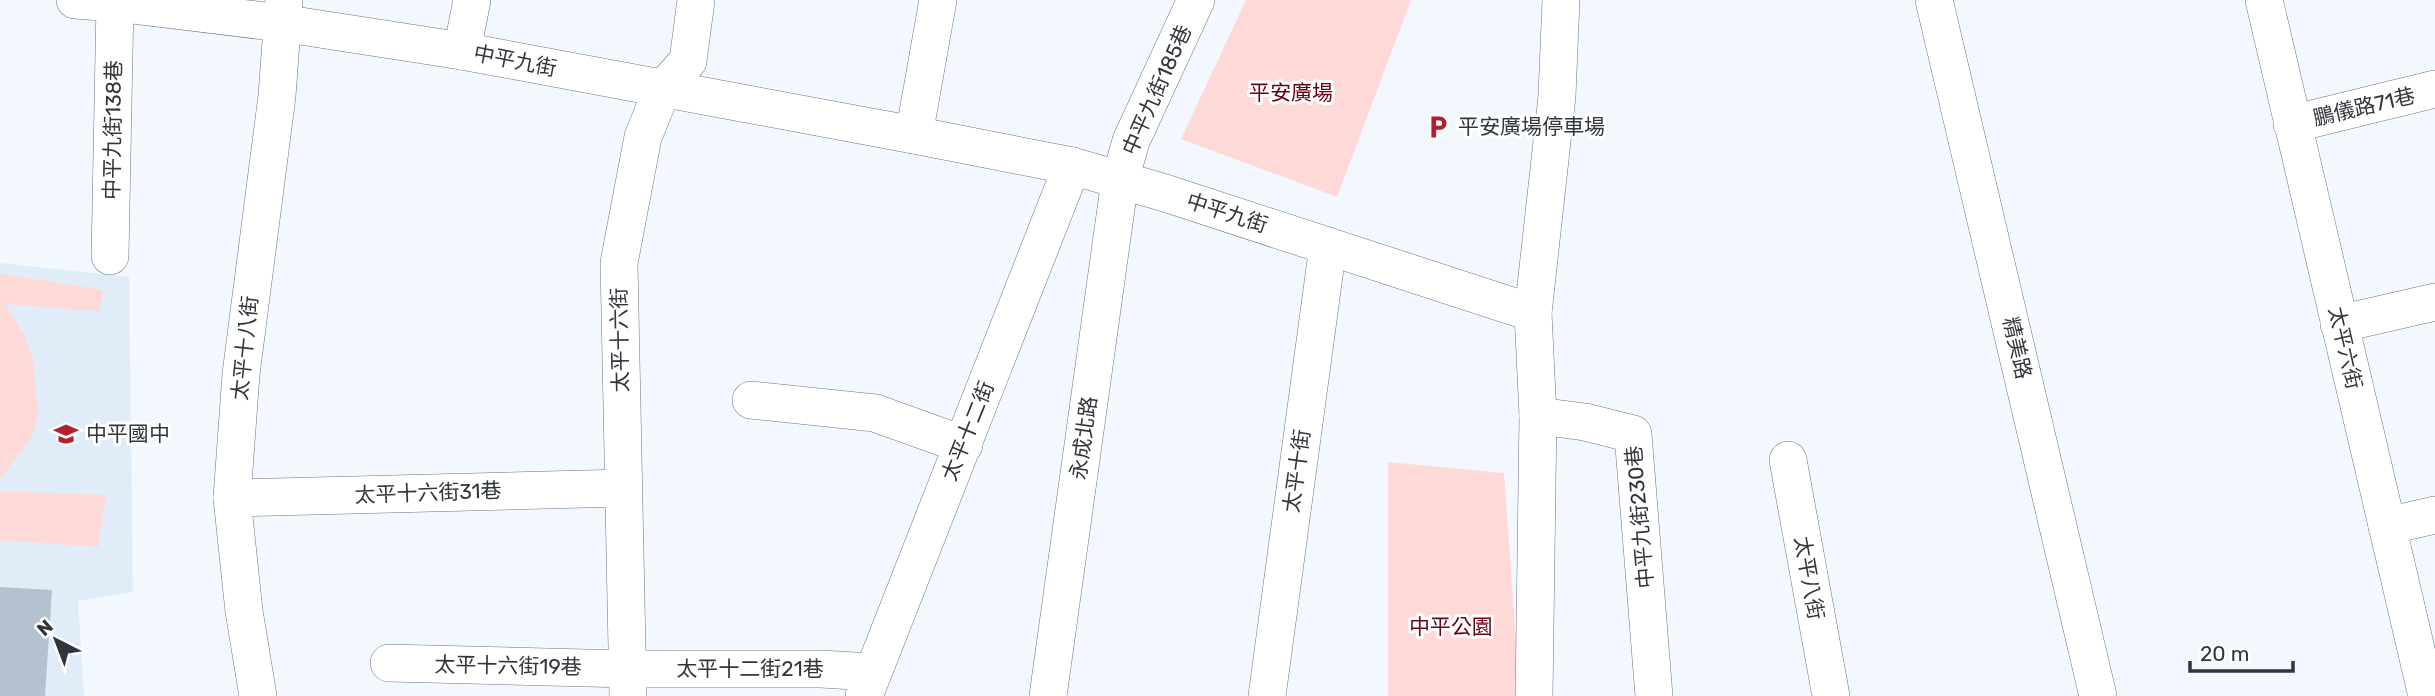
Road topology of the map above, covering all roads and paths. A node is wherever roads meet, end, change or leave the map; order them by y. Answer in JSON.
{"nodes":[{"id":1,"x":75,"y":0,"type":"edge"},
{"id":2,"x":471,"y":0,"type":"edge"},
{"id":3,"x":696,"y":0,"type":"edge"},
{"id":4,"x":938,"y":0,"type":"edge"},
{"id":5,"x":1196,"y":0,"type":"edge"},
{"id":6,"x":1562,"y":0,"type":"edge"},
{"id":7,"x":1934,"y":0,"type":"edge"},
{"id":8,"x":2264,"y":0,"type":"edge"},
{"id":9,"x":115,"y":1,"type":"edge"},
{"id":10,"x":283,"y":12,"type":"edge"},
{"id":11,"x":462,"y":51,"type":"junction"},
{"id":12,"x":2435,"y":89,"type":"edge"},
{"id":13,"x":662,"y":90,"type":"junction"},
{"id":14,"x":2292,"y":124,"type":"junction"},
{"id":15,"x":914,"y":135,"type":"junction"},
{"id":16,"x":1072,"y":166,"type":"junction"},
{"id":17,"x":1120,"y":180,"type":"junction"},
{"id":18,"x":1328,"y":246,"type":"junction"},
{"id":19,"x":110,"y":256,"type":"dead end"},
{"id":20,"x":2435,"y":302,"type":"edge"},
{"id":21,"x":1533,"y":313,"type":"junction"},
{"id":22,"x":2339,"y":324,"type":"junction"},
{"id":23,"x":751,"y":400,"type":"dead end"},
{"id":24,"x":1538,"y":416,"type":"junction"},
{"id":25,"x":964,"y":445,"type":"junction"},
{"id":26,"x":1787,"y":460,"type":"dead end"},
{"id":27,"x":623,"y":488,"type":"junction"},
{"id":28,"x":232,"y":498,"type":"junction"},
{"id":29,"x":2435,"y":515,"type":"edge"},
{"id":30,"x":2386,"y":526,"type":"junction"},
{"id":31,"x":389,"y":663,"type":"dead end"},
{"id":32,"x":628,"y":683,"type":"edge"},
{"id":33,"x":868,"y":684,"type":"edge"},
{"id":34,"x":258,"y":696,"type":"edge"},
{"id":35,"x":1048,"y":696,"type":"edge"},
{"id":36,"x":1267,"y":696,"type":"edge"},
{"id":37,"x":1534,"y":696,"type":"edge"},
{"id":38,"x":1654,"y":696,"type":"edge"},
{"id":39,"x":1831,"y":696,"type":"edge"},
{"id":40,"x":2098,"y":696,"type":"edge"},
{"id":41,"x":2427,"y":696,"type":"edge"}],
"edges":[{"from":1,"to":9,"type":"street","name":"中平九街"},
{"from":2,"to":11,"type":"street"},
{"from":3,"to":13,"type":"street","name":"太平十六街"},
{"from":4,"to":15,"type":"street"},
{"from":5,"to":17,"type":"street","name":"中平九街185巷"},
{"from":6,"to":21,"type":"street"},
{"from":7,"to":40,"type":"street","name":"精美路"},
{"from":8,"to":14,"type":"street","name":"太平六街"},
{"from":9,"to":10,"type":"street","name":"中平九街"},
{"from":9,"to":19,"type":"street","name":"中平九街138巷"},
{"from":10,"to":11,"type":"street","name":"中平九街"},
{"from":10,"to":28,"type":"street","name":"太平十八街"},
{"from":11,"to":13,"type":"street","name":"中平九街"},
{"from":12,"to":14,"type":"street","name":"鵬儀路71巷"},
{"from":13,"to":15,"type":"street","name":"中平九街"},
{"from":13,"to":27,"type":"street","name":"太平十六街"},
{"from":14,"to":22,"type":"street","name":"太平六街"},
{"from":15,"to":16,"type":"street","name":"中平九街"},
{"from":16,"to":17,"type":"street","name":"中平九街"},
{"from":16,"to":25,"type":"street","name":"太平十二街"},
{"from":17,"to":18,"type":"street","name":"中平九街"},
{"from":17,"to":35,"type":"street","name":"永成北路"},
{"from":18,"to":21,"type":"street","name":"中平九街"},
{"from":18,"to":36,"type":"street","name":"太平十街"},
{"from":20,"to":22,"type":"street"},
{"from":21,"to":24,"type":"street"},
{"from":22,"to":30,"type":"street","name":"太平六街"},
{"from":23,"to":25,"type":"street"},
{"from":24,"to":37,"type":"street"},
{"from":24,"to":38,"type":"street","name":"中平九街230巷"},
{"from":25,"to":33,"type":"street","name":"太平十二街"},
{"from":26,"to":39,"type":"street","name":"太平八街"},
{"from":27,"to":28,"type":"street","name":"太平十六街31巷"},
{"from":27,"to":32,"type":"street","name":"太平十六街"},
{"from":28,"to":34,"type":"street","name":"太平十八街"},
{"from":29,"to":30,"type":"street"},
{"from":30,"to":41,"type":"street","name":"太平六街"},
{"from":31,"to":32,"type":"street","name":"太平十六街19巷"},
{"from":32,"to":33,"type":"street","name":"太平十二街21巷"}]}
